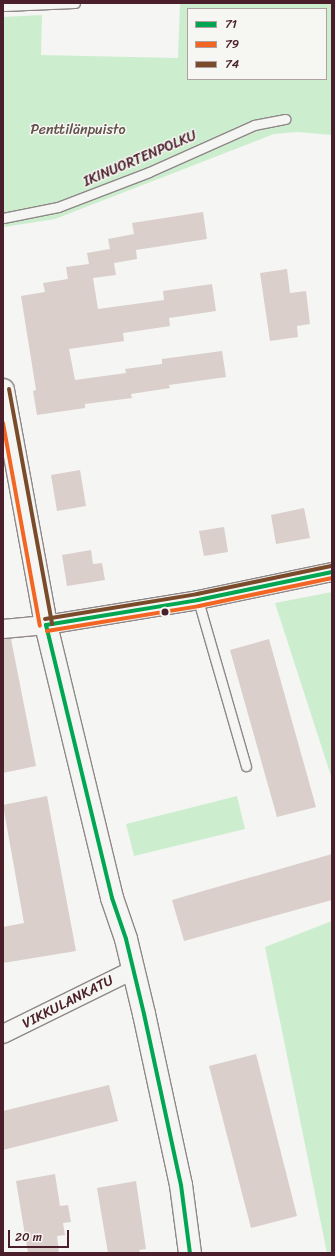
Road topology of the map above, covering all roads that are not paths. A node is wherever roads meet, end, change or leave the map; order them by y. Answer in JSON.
{"nodes":[{"id":1,"x":75,"y":3,"type":"edge"},
{"id":2,"x":3,"y":6,"type":"edge"},
{"id":3,"x":285,"y":118,"type":"dead end"},
{"id":4,"x":3,"y":218,"type":"edge"},
{"id":5,"x":3,"y":390,"type":"edge"},
{"id":6,"x":332,"y":572,"type":"edge"},
{"id":7,"x":198,"y":600,"type":"junction"},
{"id":8,"x":46,"y":625,"type":"junction"},
{"id":9,"x":3,"y":629,"type":"edge"},
{"id":10,"x":246,"y":766,"type":"dead end"},
{"id":11,"x":133,"y":970,"type":"junction"},
{"id":12,"x":3,"y":1034,"type":"edge"},
{"id":13,"x":190,"y":1253,"type":"edge"}],
"edges":[{"from":1,"to":2,"type":"lane"},
{"from":3,"to":4,"type":"lane","name":"IKINUORTENPOLKU"},
{"from":5,"to":8,"type":"street"},
{"from":6,"to":7,"type":"street"},
{"from":7,"to":8,"type":"street"},
{"from":7,"to":10,"type":"lane"},
{"from":8,"to":9,"type":"street"},
{"from":8,"to":11,"type":"street"},
{"from":11,"to":12,"type":"street","name":"VIKKULANKATU"},
{"from":11,"to":13,"type":"street"}]}
